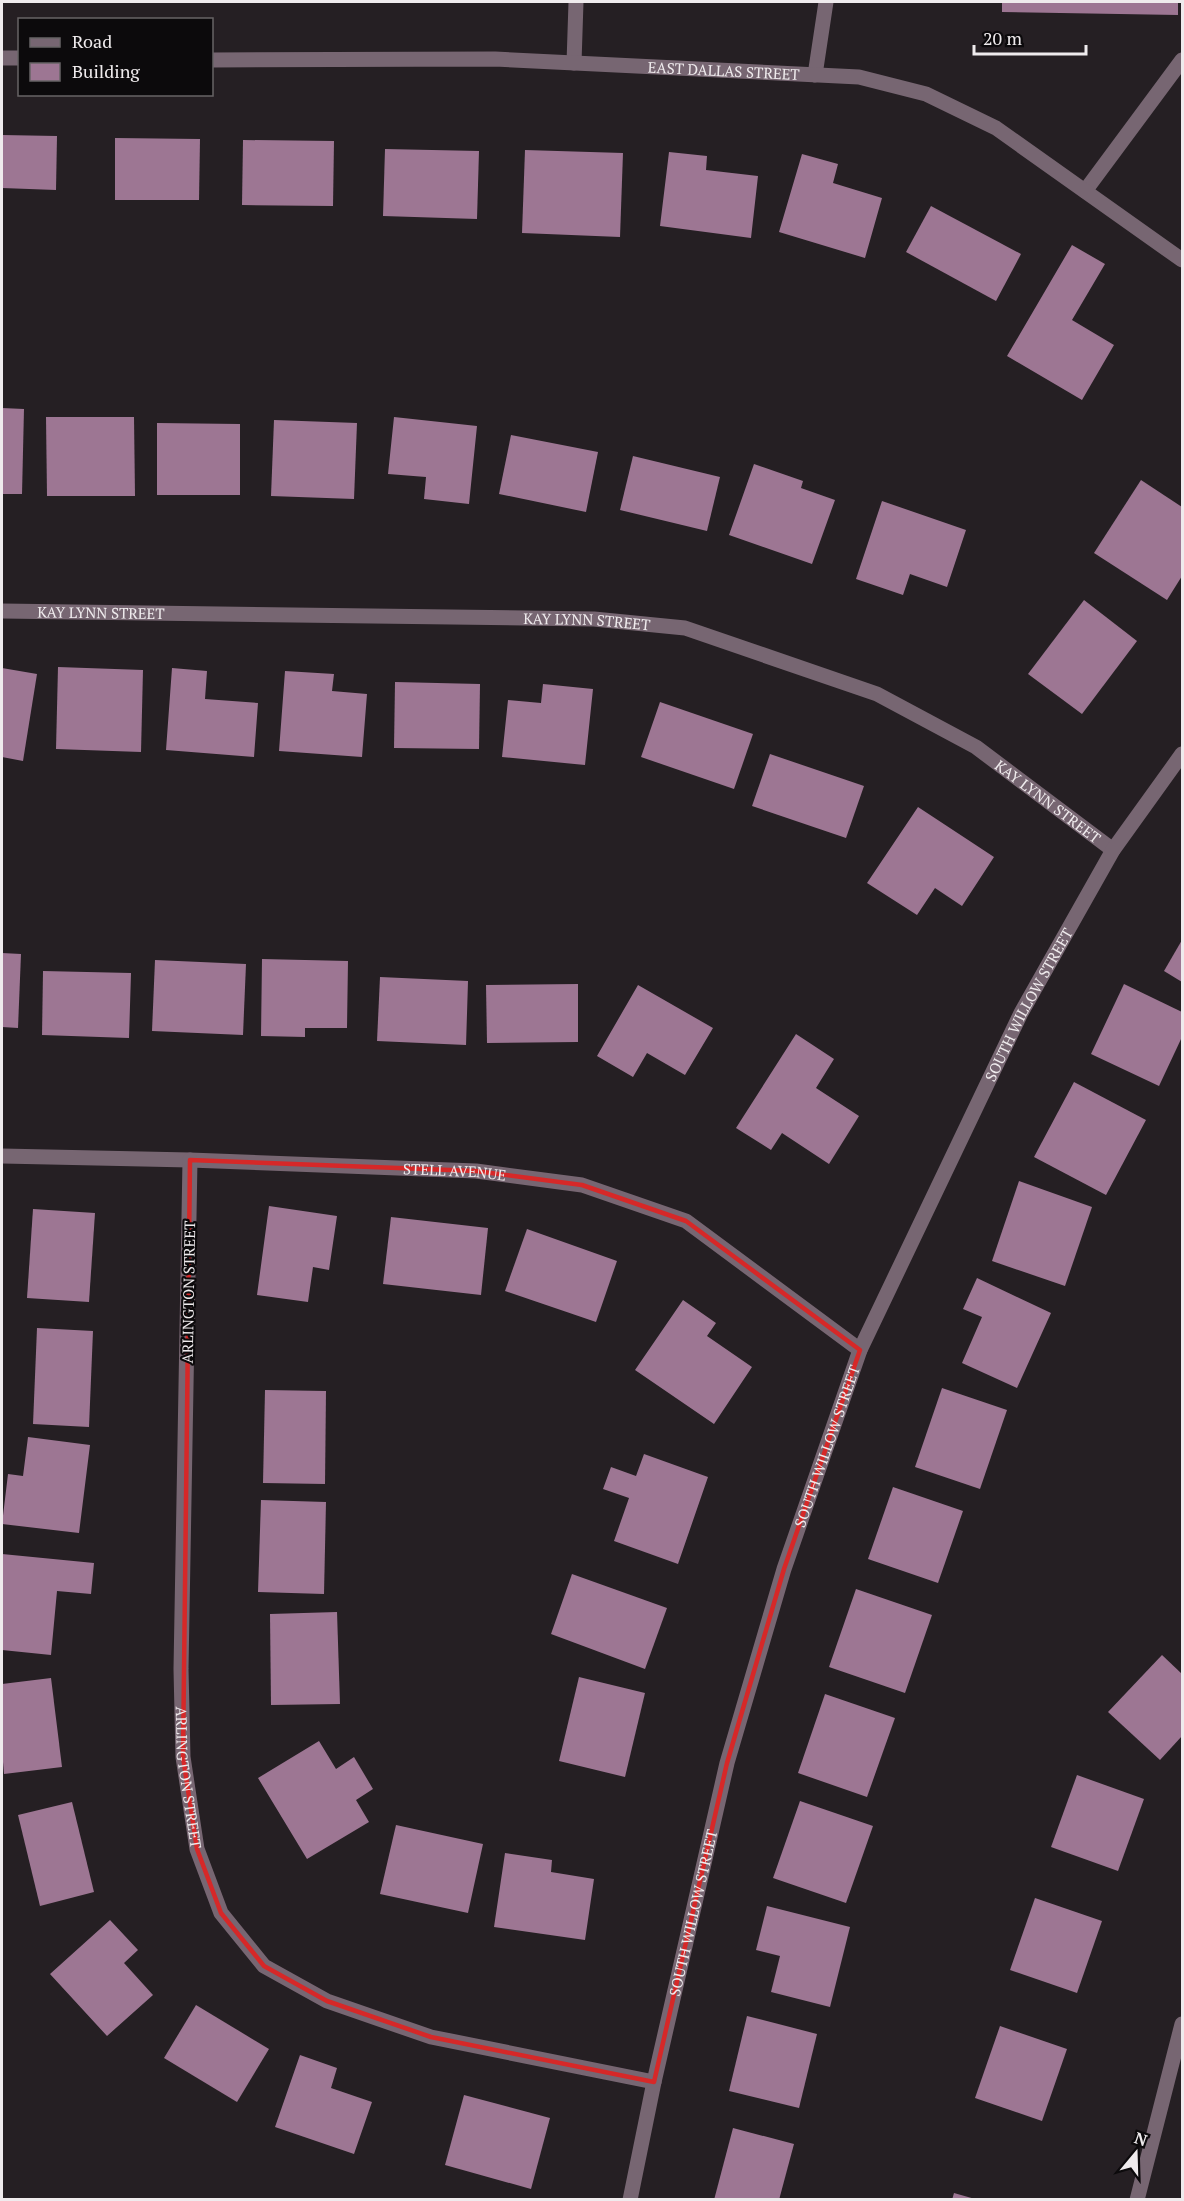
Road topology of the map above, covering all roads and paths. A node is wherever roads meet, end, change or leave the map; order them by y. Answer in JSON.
{"nodes":[{"id":1,"x":576,"y":2,"type":"edge"},
{"id":2,"x":826,"y":2,"type":"edge"},
{"id":3,"x":2,"y":58,"type":"edge"},
{"id":4,"x":18,"y":58,"type":"edge"},
{"id":5,"x":213,"y":60,"type":"edge"},
{"id":6,"x":1182,"y":60,"type":"edge"},
{"id":7,"x":574,"y":63,"type":"junction"},
{"id":8,"x":815,"y":75,"type":"junction"},
{"id":9,"x":1085,"y":192,"type":"junction"},
{"id":10,"x":1182,"y":260,"type":"edge"},
{"id":11,"x":2,"y":611,"type":"edge"},
{"id":12,"x":1182,"y":754,"type":"edge"},
{"id":13,"x":1113,"y":850,"type":"junction"},
{"id":14,"x":2,"y":1156,"type":"edge"},
{"id":15,"x":190,"y":1160,"type":"junction"},
{"id":16,"x":860,"y":1350,"type":"junction"},
{"id":17,"x":1182,"y":2024,"type":"edge"},
{"id":18,"x":654,"y":2082,"type":"junction"},
{"id":19,"x":630,"y":2199,"type":"edge"},
{"id":20,"x":1137,"y":2199,"type":"edge"}],
"edges":[{"from":1,"to":7,"type":"street"},
{"from":2,"to":8,"type":"street"},
{"from":3,"to":4,"type":"street"},
{"from":5,"to":7,"type":"street","name":"EAST DALLAS STREET"},
{"from":6,"to":9,"type":"street"},
{"from":7,"to":8,"type":"street","name":"EAST DALLAS STREET"},
{"from":8,"to":9,"type":"street","name":"EAST DALLAS STREET"},
{"from":9,"to":10,"type":"street","name":"EAST DALLAS STREET"},
{"from":11,"to":13,"type":"street","name":"KAY LYNN STREET"},
{"from":12,"to":13,"type":"street","name":"SOUTH WILLOW STREET"},
{"from":13,"to":16,"type":"street","name":"SOUTH WILLOW STREET"},
{"from":14,"to":15,"type":"street","name":"STELL AVENUE"},
{"from":15,"to":16,"type":"street","name":"STELL AVENUE"},
{"from":15,"to":18,"type":"street","name":"ARLINGTON STREET"},
{"from":16,"to":18,"type":"street","name":"SOUTH WILLOW STREET"},
{"from":17,"to":20,"type":"street"},
{"from":18,"to":19,"type":"street","name":"SOUTH WILLOW STREET"}]}
